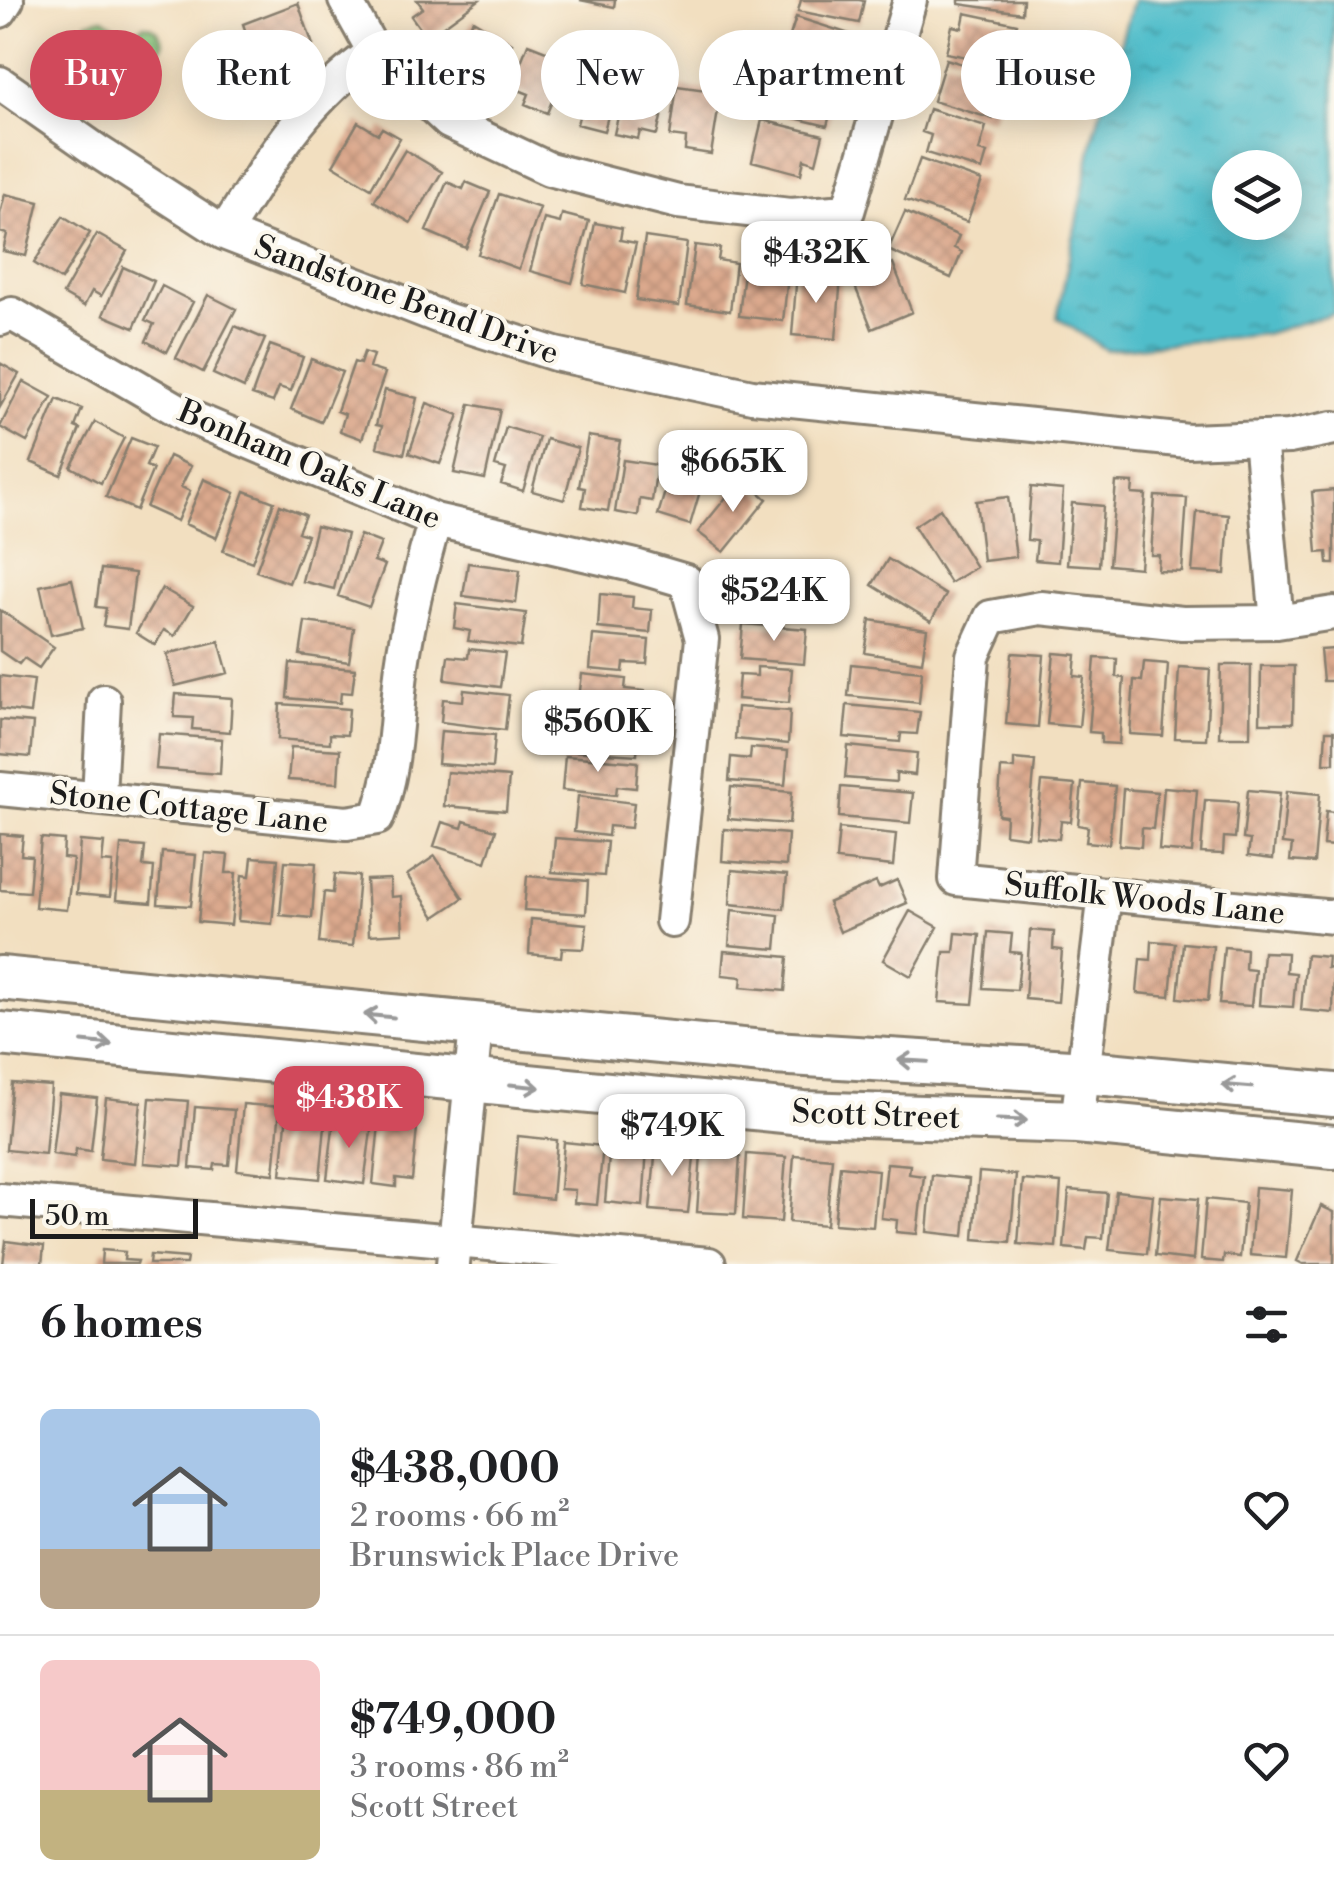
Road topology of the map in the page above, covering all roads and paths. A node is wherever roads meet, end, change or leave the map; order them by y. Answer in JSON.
{"nodes":[{"id":1,"x":8,"y":0,"type":"edge"},
{"id":2,"x":345,"y":0,"type":"edge"},
{"id":3,"x":910,"y":0,"type":"edge"},
{"id":4,"x":0,"y":11,"type":"edge"},
{"id":5,"x":362,"y":30,"type":"edge"},
{"id":6,"x":346,"y":72,"type":"edge"},
{"id":7,"x":0,"y":83,"type":"edge"},
{"id":8,"x":447,"y":120,"type":"edge"},
{"id":9,"x":224,"y":233,"type":"junction"},
{"id":10,"x":6,"y":316,"type":"edge"},
{"id":11,"x":1334,"y":428,"type":"edge"},
{"id":12,"x":1260,"y":438,"type":"junction"},
{"id":13,"x":434,"y":520,"type":"junction"},
{"id":14,"x":1334,"y":614,"type":"edge"},
{"id":15,"x":1277,"y":622,"type":"junction"},
{"id":16,"x":104,"y":700,"type":"dead end"},
{"id":17,"x":0,"y":789,"type":"edge"},
{"id":18,"x":98,"y":796,"type":"junction"},
{"id":19,"x":1105,"y":894,"type":"junction"},
{"id":20,"x":1334,"y":916,"type":"edge"},
{"id":21,"x":672,"y":920,"type":"dead end"},
{"id":22,"x":0,"y":978,"type":"edge"},
{"id":23,"x":476,"y":1026,"type":"junction"},
{"id":24,"x":0,"y":1034,"type":"edge"},
{"id":25,"x":1086,"y":1072,"type":"junction"},
{"id":26,"x":470,"y":1080,"type":"junction"},
{"id":27,"x":1334,"y":1095,"type":"edge"},
{"id":28,"x":1077,"y":1122,"type":"junction"},
{"id":29,"x":1334,"y":1147,"type":"edge"},
{"id":30,"x":0,"y":1200,"type":"edge"},
{"id":31,"x":454,"y":1253,"type":"edge"},
{"id":32,"x":709,"y":1264,"type":"edge"}],
"edges":[{"from":1,"to":4,"type":"street"},
{"from":2,"to":5,"type":"street"},
{"from":3,"to":8,"type":"street"},
{"from":6,"to":9,"type":"street"},
{"from":7,"to":9,"type":"street","name":"Sandstone Bend Drive"},
{"from":9,"to":12,"type":"street","name":"Sandstone Bend Drive"},
{"from":10,"to":13,"type":"street","name":"Bonham Oaks Lane"},
{"from":11,"to":12,"type":"street","name":"Sandstone Bend Drive"},
{"from":12,"to":15,"type":"street"},
{"from":13,"to":18,"type":"street","name":"Stone Cottage Lane"},
{"from":13,"to":21,"type":"street","name":"Bonham Oaks Lane"},
{"from":14,"to":15,"type":"street"},
{"from":15,"to":19,"type":"street","name":"Suffolk Woods Lane"},
{"from":16,"to":18,"type":"street"},
{"from":17,"to":18,"type":"street","name":"Stone Cottage Lane"},
{"from":19,"to":20,"type":"street","name":"Suffolk Woods Lane"},
{"from":19,"to":25,"type":"street"},
{"from":23,"to":22,"type":"main road","name":"Scott Street","one_way":true},
{"from":25,"to":23,"type":"main road","name":"Scott Street","one_way":true},
{"from":23,"to":26,"type":"street"},
{"from":24,"to":26,"type":"main road","name":"Scott Street","one_way":true},
{"from":27,"to":25,"type":"main road","name":"Scott Street","one_way":true},
{"from":25,"to":28,"type":"street"},
{"from":26,"to":28,"type":"main road","name":"Scott Street","one_way":true},
{"from":26,"to":31,"type":"street"},
{"from":28,"to":29,"type":"main road","name":"Scott Street"},
{"from":30,"to":31,"type":"street"},
{"from":31,"to":32,"type":"street"}]}
